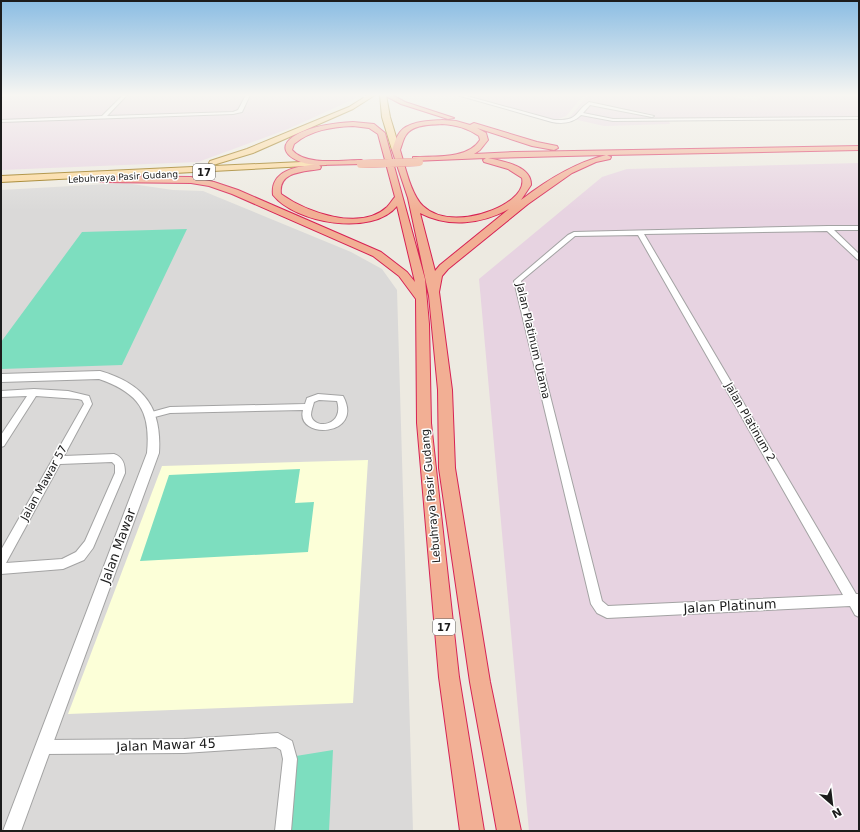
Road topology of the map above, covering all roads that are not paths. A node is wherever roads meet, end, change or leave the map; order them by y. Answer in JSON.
{"nodes":[{"id":1,"x":289,"y":134,"type":"edge"},
{"id":2,"x":305,"y":134,"type":"edge"},
{"id":3,"x":381,"y":134,"type":"edge"},
{"id":4,"x":391,"y":134,"type":"edge"},
{"id":5,"x":403,"y":134,"type":"edge"},
{"id":6,"x":481,"y":134,"type":"edge"},
{"id":7,"x":501,"y":134,"type":"edge"},
{"id":8,"x":859,"y":149,"type":"edge"},
{"id":9,"x":396,"y":150,"type":"junction"},
{"id":10,"x":592,"y":153,"type":"junction"},
{"id":11,"x":617,"y":155,"type":"junction"},
{"id":12,"x":448,"y":157,"type":"junction"},
{"id":13,"x":418,"y":160,"type":"junction"},
{"id":14,"x":469,"y":160,"type":"junction"},
{"id":15,"x":323,"y":163,"type":"junction"},
{"id":16,"x":361,"y":163,"type":"junction"},
{"id":17,"x":308,"y":167,"type":"junction"},
{"id":18,"x":171,"y":171,"type":"junction"},
{"id":19,"x":1,"y":179,"type":"edge"},
{"id":20,"x":101,"y":179,"type":"junction"},
{"id":21,"x":1,"y":183,"type":"edge"},
{"id":22,"x":399,"y":197,"type":"junction"},
{"id":23,"x":412,"y":198,"type":"junction"},
{"id":24,"x":828,"y":228,"type":"junction"},
{"id":25,"x":859,"y":228,"type":"edge"},
{"id":26,"x":640,"y":233,"type":"junction"},
{"id":27,"x":859,"y":258,"type":"edge"},
{"id":28,"x":435,"y":296,"type":"junction"},
{"id":29,"x":420,"y":297,"type":"junction"},
{"id":30,"x":1,"y":378,"type":"edge"},
{"id":31,"x":34,"y":392,"type":"junction"},
{"id":32,"x":1,"y":394,"type":"edge"},
{"id":33,"x":307,"y":407,"type":"junction"},
{"id":34,"x":151,"y":415,"type":"junction"},
{"id":35,"x":1,"y":443,"type":"edge"},
{"id":36,"x":57,"y":460,"type":"junction"},
{"id":37,"x":1,"y":561,"type":"edge"},
{"id":38,"x":1,"y":569,"type":"edge"},
{"id":39,"x":856,"y":600,"type":"edge"},
{"id":40,"x":601,"y":609,"type":"joint"},
{"id":41,"x":859,"y":611,"type":"edge"},
{"id":42,"x":43,"y":747,"type":"junction"},
{"id":43,"x":12,"y":831,"type":"edge"},
{"id":44,"x":283,"y":831,"type":"edge"},
{"id":45,"x":472,"y":831,"type":"edge"},
{"id":46,"x":508,"y":831,"type":"edge"}],
"edges":[{"from":1,"to":18,"type":"main road"},
{"from":2,"to":15,"type":"highway","name":"Lebuhraya Pasir Gudang","number":"17"},
{"from":3,"to":22,"type":"highway","name":"Lebuhraya Pasir Gudang","number":"17"},
{"from":4,"to":9,"type":"main road","number":"17"},
{"from":5,"to":9,"type":"highway"},
{"from":6,"to":12,"type":"highway"},
{"from":7,"to":10,"type":"highway"},
{"from":8,"to":10,"type":"highway"},
{"from":8,"to":11,"type":"highway"},
{"from":9,"to":23,"type":"highway","number":"17"},
{"from":10,"to":12,"type":"highway"},
{"from":11,"to":14,"type":"highway"},
{"from":11,"to":28,"type":"highway"},
{"from":12,"to":13,"type":"highway","number":"17"},
{"from":13,"to":14,"type":"highway","number":"17"},
{"from":13,"to":16,"type":"highway","name":"Lebuhraya Pasir Gudang","number":"17","bridge":true},
{"from":14,"to":23,"type":"highway"},
{"from":15,"to":16,"type":"highway","name":"Lebuhraya Pasir Gudang","number":"17"},
{"from":15,"to":18,"type":"main road","name":"Lebuhraya Pasir Gudang","number":"17"},
{"from":16,"to":17,"type":"highway","name":"Lebuhraya Pasir Gudang","number":"17"},
{"from":17,"to":20,"type":"main road","name":"Lebuhraya Pasir Gudang","number":"17"},
{"from":17,"to":22,"type":"highway"},
{"from":18,"to":19,"type":"main road","name":"Lebuhraya Pasir Gudang","number":"17"},
{"from":20,"to":21,"type":"main road","name":"Lebuhraya Pasir Gudang","number":"17"},
{"from":20,"to":29,"type":"highway"},
{"from":22,"to":29,"type":"highway","name":"Lebuhraya Pasir Gudang","number":"17"},
{"from":23,"to":28,"type":"highway","name":"Lebuhraya Pasir Gudang","number":"17"},
{"from":24,"to":25,"type":"street","name":"Jalan Platinum Utama"},
{"from":24,"to":26,"type":"street","name":"Jalan Platinum Utama"},
{"from":24,"to":27,"type":"street"},
{"from":26,"to":39,"type":"street","name":"Jalan Platinum 2"},
{"from":26,"to":40,"type":"street","name":"Jalan Platinum Utama"},
{"from":28,"to":46,"type":"highway","name":"Lebuhraya Pasir Gudang","number":"17"},
{"from":29,"to":45,"type":"highway","name":"Lebuhraya Pasir Gudang","number":"17"},
{"from":30,"to":34,"type":"street","name":"Jalan Mawar"},
{"from":31,"to":32,"type":"street"},
{"from":31,"to":35,"type":"street"},
{"from":31,"to":36,"type":"street","name":"Jalan Mawar 57"},
{"from":33,"to":33,"type":"street"},
{"from":33,"to":34,"type":"street"},
{"from":34,"to":42,"type":"street","name":"Jalan Mawar"},
{"from":36,"to":37,"type":"street","name":"Jalan Mawar 57"},
{"from":36,"to":38,"type":"street"},
{"from":39,"to":40,"type":"street","name":"Jalan Platinum"},
{"from":39,"to":41,"type":"street","name":"Jalan Platinum 2"},
{"from":42,"to":43,"type":"street","name":"Jalan Mawar"},
{"from":42,"to":44,"type":"street","name":"Jalan Mawar 45"}]}
